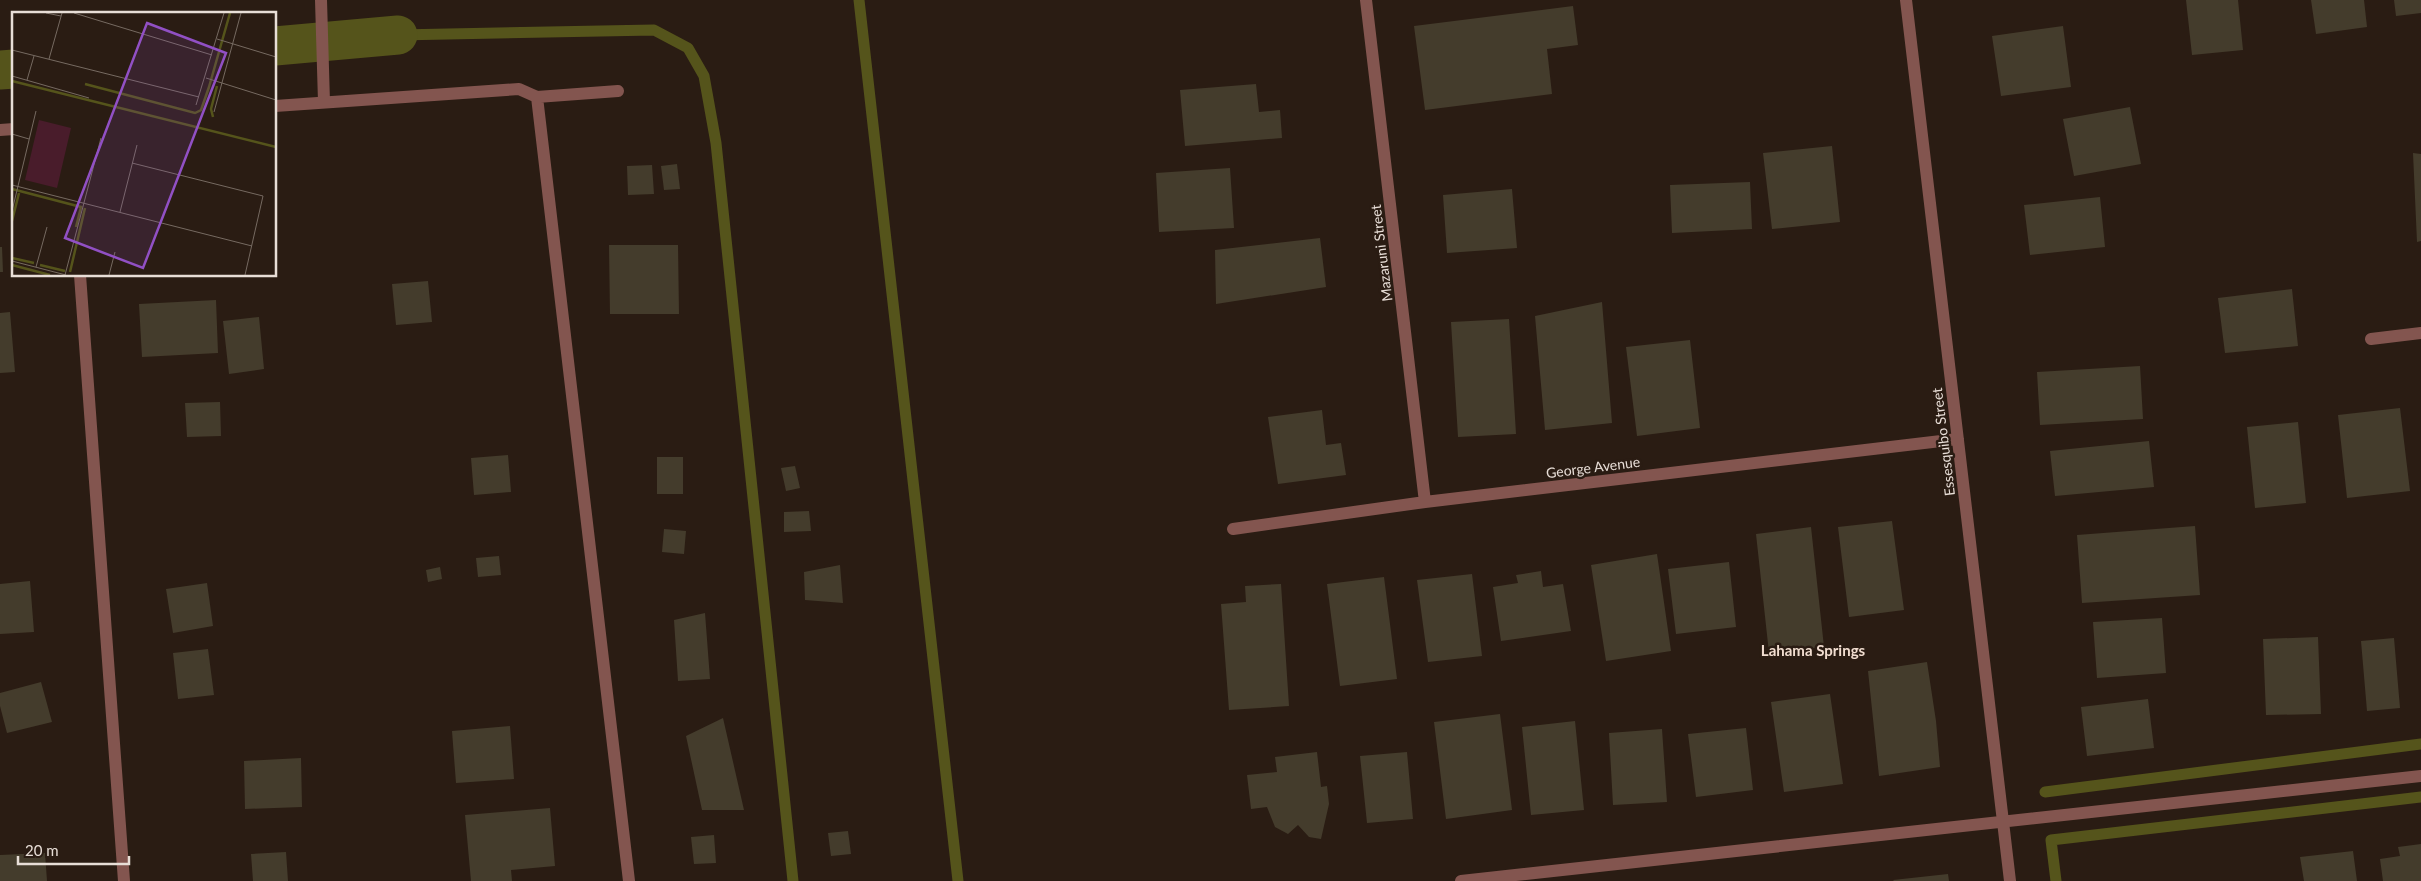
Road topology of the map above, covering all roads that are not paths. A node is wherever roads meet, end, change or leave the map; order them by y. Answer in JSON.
{"nodes":[{"id":1,"x":321,"y":0,"type":"edge"},
{"id":2,"x":1366,"y":0,"type":"edge"},
{"id":3,"x":1906,"y":0,"type":"edge"},
{"id":4,"x":618,"y":91,"type":"dead end"},
{"id":5,"x":537,"y":97,"type":"junction"},
{"id":6,"x":324,"y":102,"type":"junction"},
{"id":7,"x":276,"y":106,"type":"edge"},
{"id":8,"x":80,"y":276,"type":"edge"},
{"id":9,"x":2421,"y":333,"type":"edge"},
{"id":10,"x":2371,"y":339,"type":"dead end"},
{"id":11,"x":1958,"y":439,"type":"junction"},
{"id":12,"x":1425,"y":502,"type":"junction"},
{"id":13,"x":1232,"y":528,"type":"dead end"},
{"id":14,"x":2421,"y":776,"type":"edge"},
{"id":15,"x":2003,"y":822,"type":"junction"},
{"id":16,"x":124,"y":881,"type":"edge"},
{"id":17,"x":629,"y":881,"type":"edge"},
{"id":18,"x":1461,"y":881,"type":"edge"},
{"id":19,"x":2010,"y":881,"type":"edge"}],
"edges":[{"from":1,"to":6,"type":"street"},
{"from":2,"to":12,"type":"street","name":"Mazaruni Street"},
{"from":3,"to":11,"type":"street","name":"Essesquibo Street"},
{"from":4,"to":5,"type":"street"},
{"from":5,"to":6,"type":"street"},
{"from":5,"to":17,"type":"street"},
{"from":6,"to":7,"type":"street"},
{"from":8,"to":16,"type":"street"},
{"from":9,"to":10,"type":"street"},
{"from":11,"to":12,"type":"street","name":"George Avenue"},
{"from":11,"to":15,"type":"street","name":"Essesquibo Street"},
{"from":12,"to":13,"type":"street","name":"George Avenue"},
{"from":14,"to":15,"type":"street"},
{"from":15,"to":18,"type":"street"},
{"from":15,"to":19,"type":"street","name":"Essesquibo Street"}]}
